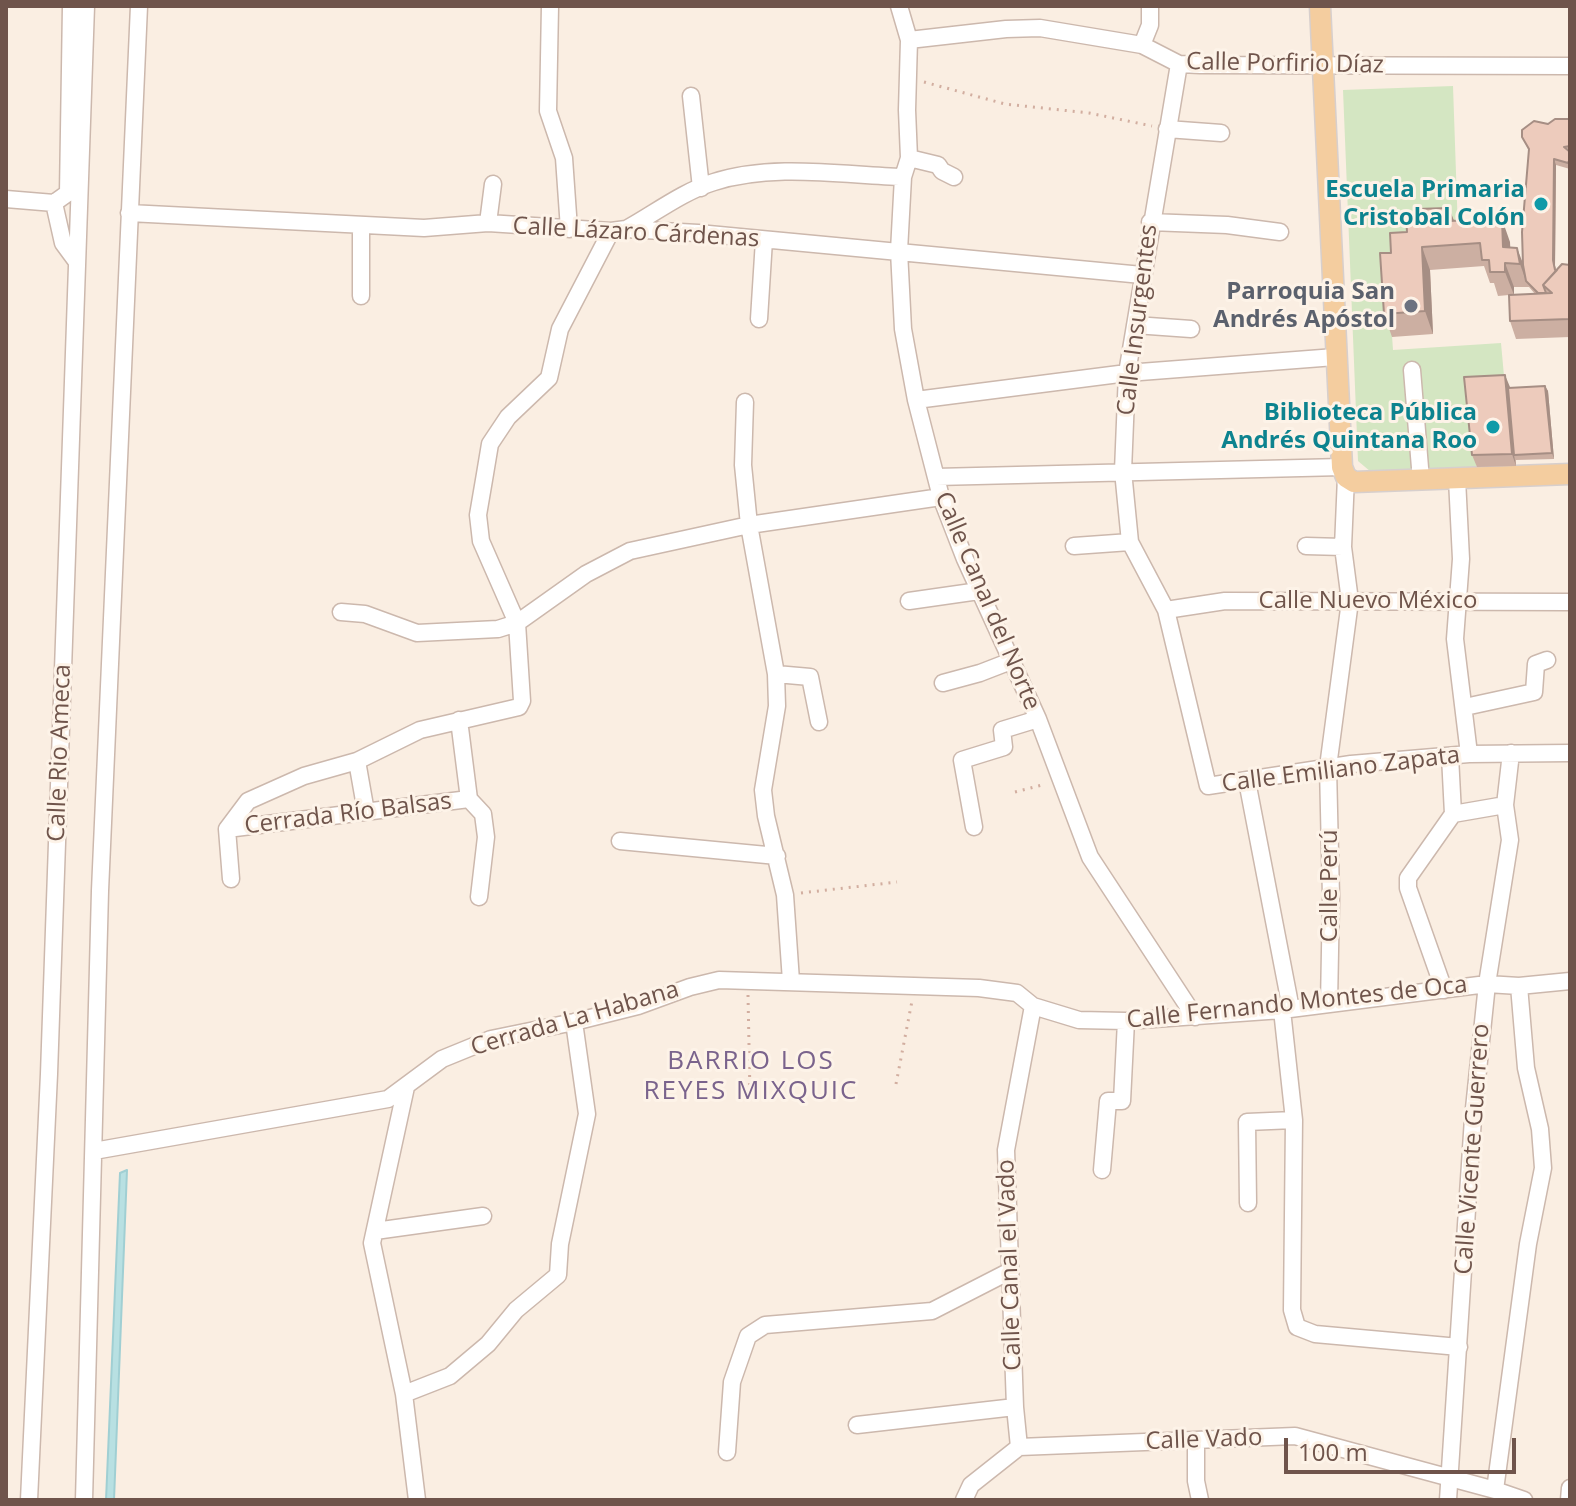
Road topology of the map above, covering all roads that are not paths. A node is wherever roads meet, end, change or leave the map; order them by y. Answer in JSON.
{"nodes":[{"id":1,"x":71,"y":6,"type":"edge"},
{"id":2,"x":86,"y":6,"type":"edge"},
{"id":3,"x":139,"y":6,"type":"edge"},
{"id":4,"x":550,"y":6,"type":"edge"},
{"id":5,"x":899,"y":6,"type":"edge"},
{"id":6,"x":1150,"y":6,"type":"edge"},
{"id":7,"x":1320,"y":6,"type":"edge"},
{"id":8,"x":909,"y":40,"type":"junction"},
{"id":9,"x":1142,"y":45,"type":"junction"},
{"id":10,"x":1179,"y":64,"type":"junction"},
{"id":11,"x":1570,"y":66,"type":"edge"},
{"id":12,"x":1324,"y":67,"type":"junction"},
{"id":13,"x":691,"y":96,"type":"dead end"},
{"id":14,"x":1167,"y":129,"type":"junction"},
{"id":15,"x":1221,"y":133,"type":"dead end"},
{"id":16,"x":909,"y":158,"type":"junction"},
{"id":17,"x":903,"y":177,"type":"junction"},
{"id":18,"x":954,"y":177,"type":"dead end"},
{"id":19,"x":493,"y":184,"type":"dead end"},
{"id":20,"x":701,"y":188,"type":"junction"},
{"id":21,"x":6,"y":199,"type":"edge"},
{"id":22,"x":54,"y":203,"type":"junction"},
{"id":23,"x":129,"y":213,"type":"junction"},
{"id":24,"x":1150,"y":222,"type":"junction"},
{"id":25,"x":488,"y":223,"type":"junction"},
{"id":26,"x":361,"y":225,"type":"junction"},
{"id":27,"x":569,"y":229,"type":"junction"},
{"id":28,"x":619,"y":230,"type":"junction"},
{"id":29,"x":1280,"y":232,"type":"dead end"},
{"id":30,"x":764,"y":240,"type":"junction"},
{"id":31,"x":899,"y":251,"type":"junction"},
{"id":32,"x":77,"y":262,"type":"junction"},
{"id":33,"x":1142,"y":275,"type":"junction"},
{"id":34,"x":361,"y":296,"type":"dead end"},
{"id":35,"x":759,"y":319,"type":"dead end"},
{"id":36,"x":1135,"y":325,"type":"junction"},
{"id":37,"x":1191,"y":329,"type":"dead end"},
{"id":38,"x":1335,"y":357,"type":"junction"},
{"id":39,"x":1412,"y":370,"type":"dead end"},
{"id":40,"x":1127,"y":373,"type":"junction"},
{"id":41,"x":916,"y":400,"type":"junction"},
{"id":42,"x":745,"y":402,"type":"dead end"},
{"id":43,"x":1123,"y":471,"type":"junction"},
{"id":44,"x":1344,"y":472,"type":"junction"},
{"id":45,"x":1570,"y":474,"type":"edge"},
{"id":46,"x":936,"y":477,"type":"junction"},
{"id":47,"x":1457,"y":479,"type":"junction"},
{"id":48,"x":1421,"y":480,"type":"junction"},
{"id":49,"x":941,"y":497,"type":"junction"},
{"id":50,"x":749,"y":525,"type":"junction"},
{"id":51,"x":1130,"y":542,"type":"junction"},
{"id":52,"x":1074,"y":546,"type":"dead end"},
{"id":53,"x":1306,"y":546,"type":"dead end"},
{"id":54,"x":1343,"y":547,"type":"junction"},
{"id":55,"x":979,"y":591,"type":"junction"},
{"id":56,"x":909,"y":601,"type":"dead end"},
{"id":57,"x":1350,"y":601,"type":"junction"},
{"id":58,"x":1456,"y":601,"type":"junction"},
{"id":59,"x":1570,"y":602,"type":"edge"},
{"id":60,"x":1166,"y":610,"type":"junction"},
{"id":61,"x":341,"y":612,"type":"dead end"},
{"id":62,"x":517,"y":623,"type":"junction"},
{"id":63,"x":1547,"y":660,"type":"dead end"},
{"id":64,"x":1011,"y":661,"type":"junction"},
{"id":65,"x":776,"y":674,"type":"junction"},
{"id":66,"x":943,"y":683,"type":"dead end"},
{"id":67,"x":1465,"y":707,"type":"junction"},
{"id":68,"x":1038,"y":719,"type":"junction"},
{"id":69,"x":459,"y":720,"type":"junction"},
{"id":70,"x":819,"y":722,"type":"dead end"},
{"id":71,"x":1511,"y":753,"type":"junction"},
{"id":72,"x":1570,"y":753,"type":"edge"},
{"id":73,"x":1469,"y":754,"type":"junction"},
{"id":74,"x":1450,"y":756,"type":"junction"},
{"id":75,"x":357,"y":761,"type":"junction"},
{"id":76,"x":1328,"y":767,"type":"junction"},
{"id":77,"x":1247,"y":781,"type":"junction"},
{"id":78,"x":1208,"y":786,"type":"joint"},
{"id":79,"x":469,"y":799,"type":"junction"},
{"id":80,"x":1505,"y":805,"type":"junction"},
{"id":81,"x":366,"y":812,"type":"junction"},
{"id":82,"x":1453,"y":814,"type":"junction"},
{"id":83,"x":974,"y":827,"type":"dead end"},
{"id":84,"x":227,"y":829,"type":"junction"},
{"id":85,"x":620,"y":841,"type":"dead end"},
{"id":86,"x":777,"y":856,"type":"junction"},
{"id":87,"x":231,"y":879,"type":"dead end"},
{"id":88,"x":479,"y":897,"type":"dead end"},
{"id":89,"x":791,"y":981,"type":"junction"},
{"id":90,"x":1570,"y":981,"type":"edge"},
{"id":91,"x":1487,"y":984,"type":"junction"},
{"id":92,"x":1519,"y":986,"type":"junction"},
{"id":93,"x":1444,"y":990,"type":"junction"},
{"id":94,"x":1329,"y":1004,"type":"junction"},
{"id":95,"x":1033,"y":1006,"type":"junction"},
{"id":96,"x":1287,"y":1009,"type":"junction"},
{"id":97,"x":1195,"y":1017,"type":"junction"},
{"id":98,"x":1126,"y":1021,"type":"junction"},
{"id":99,"x":574,"y":1022,"type":"junction"},
{"id":100,"x":406,"y":1087,"type":"junction"},
{"id":101,"x":1294,"y":1120,"type":"junction"},
{"id":102,"x":94,"y":1151,"type":"junction"},
{"id":103,"x":1102,"y":1170,"type":"dead end"},
{"id":104,"x":1248,"y":1203,"type":"dead end"},
{"id":105,"x":483,"y":1216,"type":"dead end"},
{"id":106,"x":375,"y":1231,"type":"junction"},
{"id":107,"x":1010,"y":1271,"type":"junction"},
{"id":108,"x":1459,"y":1347,"type":"junction"},
{"id":109,"x":404,"y":1394,"type":"junction"},
{"id":110,"x":1015,"y":1407,"type":"junction"},
{"id":111,"x":857,"y":1425,"type":"dead end"},
{"id":112,"x":1196,"y":1440,"type":"junction"},
{"id":113,"x":1019,"y":1447,"type":"junction"},
{"id":114,"x":727,"y":1452,"type":"dead end"},
{"id":115,"x":1450,"y":1478,"type":"junction"},
{"id":116,"x":1570,"y":1488,"type":"edge"},
{"id":117,"x":1495,"y":1490,"type":"junction"},
{"id":118,"x":29,"y":1500,"type":"edge"},
{"id":119,"x":84,"y":1500,"type":"edge"},
{"id":120,"x":417,"y":1500,"type":"edge"},
{"id":121,"x":964,"y":1500,"type":"edge"},
{"id":122,"x":1200,"y":1500,"type":"edge"},
{"id":123,"x":1448,"y":1500,"type":"edge"},
{"id":124,"x":1524,"y":1500,"type":"edge"},
{"id":125,"x":1569,"y":1500,"type":"edge"}],
"edges":[{"from":1,"to":22,"type":"street"},
{"from":2,"to":32,"type":"street","name":"Calle Rio Ameca"},
{"from":3,"to":23,"type":"street","name":"Calle Rio Ameca"},
{"from":4,"to":27,"type":"street"},
{"from":5,"to":8,"type":"street","name":"Calle Canal del Norte"},
{"from":6,"to":9,"type":"street"},
{"from":7,"to":12,"type":"main road"},
{"from":8,"to":9,"type":"street","name":"Calle Porfirio Díaz"},
{"from":8,"to":16,"type":"street","name":"Calle Canal del Norte"},
{"from":9,"to":10,"type":"street","name":"Calle Porfirio Díaz"},
{"from":10,"to":12,"type":"street","name":"Calle Porfirio Díaz"},
{"from":10,"to":14,"type":"street","name":"Calle Insurgentes"},
{"from":11,"to":12,"type":"street","name":"Calle Porfirio Díaz"},
{"from":12,"to":38,"type":"main road"},
{"from":13,"to":20,"type":"street"},
{"from":14,"to":15,"type":"street"},
{"from":14,"to":24,"type":"street","name":"Calle Insurgentes"},
{"from":16,"to":17,"type":"street","name":"Calle Canal del Norte"},
{"from":16,"to":18,"type":"street"},
{"from":17,"to":20,"type":"street"},
{"from":17,"to":31,"type":"street","name":"Calle Canal del Norte"},
{"from":19,"to":25,"type":"street"},
{"from":20,"to":28,"type":"street"},
{"from":21,"to":22,"type":"street"},
{"from":22,"to":32,"type":"street"},
{"from":23,"to":26,"type":"street","name":"Calle Lázaro Cárdenas"},
{"from":23,"to":102,"type":"street","name":"Calle Rio Ameca"},
{"from":24,"to":29,"type":"street"},
{"from":24,"to":33,"type":"street","name":"Calle Insurgentes"},
{"from":25,"to":26,"type":"street","name":"Calle Lázaro Cárdenas"},
{"from":25,"to":27,"type":"street","name":"Calle Lázaro Cárdenas"},
{"from":26,"to":34,"type":"street"},
{"from":27,"to":28,"type":"street","name":"Calle Lázaro Cárdenas"},
{"from":28,"to":30,"type":"street","name":"Calle Lázaro Cárdenas"},
{"from":28,"to":62,"type":"street"},
{"from":30,"to":31,"type":"street","name":"Calle Lázaro Cárdenas"},
{"from":30,"to":35,"type":"street"},
{"from":31,"to":33,"type":"street","name":"Calle Lázaro Cárdenas"},
{"from":31,"to":41,"type":"street","name":"Calle Canal del Norte"},
{"from":32,"to":118,"type":"street","name":"Calle Rio Ameca"},
{"from":33,"to":36,"type":"street","name":"Calle Insurgentes"},
{"from":36,"to":37,"type":"street"},
{"from":36,"to":40,"type":"street","name":"Calle Insurgentes"},
{"from":38,"to":40,"type":"street"},
{"from":38,"to":44,"type":"main road"},
{"from":39,"to":48,"type":"street"},
{"from":40,"to":41,"type":"street"},
{"from":40,"to":43,"type":"street","name":"Calle Insurgentes"},
{"from":41,"to":46,"type":"street","name":"Calle Canal del Norte"},
{"from":42,"to":50,"type":"street"},
{"from":43,"to":44,"type":"street"},
{"from":43,"to":46,"type":"street"},
{"from":43,"to":51,"type":"street","name":"Calle Insurgentes"},
{"from":44,"to":48,"type":"main road"},
{"from":44,"to":54,"type":"street","name":"Calle Perú"},
{"from":45,"to":47,"type":"main road"},
{"from":46,"to":49,"type":"street","name":"Calle Canal del Norte"},
{"from":47,"to":48,"type":"main road"},
{"from":47,"to":58,"type":"street"},
{"from":49,"to":50,"type":"street"},
{"from":49,"to":55,"type":"street","name":"Calle Canal del Norte"},
{"from":50,"to":62,"type":"street"},
{"from":50,"to":65,"type":"street"},
{"from":51,"to":52,"type":"street"},
{"from":51,"to":60,"type":"street","name":"Calle Insurgentes"},
{"from":53,"to":54,"type":"street"},
{"from":54,"to":57,"type":"street","name":"Calle Perú"},
{"from":55,"to":56,"type":"street"},
{"from":55,"to":64,"type":"street","name":"Calle Canal del Norte"},
{"from":57,"to":58,"type":"street","name":"Calle Nuevo México"},
{"from":57,"to":60,"type":"street","name":"Calle Nuevo México"},
{"from":57,"to":76,"type":"street","name":"Calle Perú"},
{"from":58,"to":59,"type":"street","name":"Calle Nuevo México"},
{"from":58,"to":67,"type":"street"},
{"from":60,"to":78,"type":"street","name":"Calle Insurgentes"},
{"from":61,"to":62,"type":"street"},
{"from":62,"to":69,"type":"street"},
{"from":63,"to":67,"type":"street"},
{"from":64,"to":66,"type":"street"},
{"from":64,"to":68,"type":"street","name":"Calle Canal del Norte"},
{"from":65,"to":70,"type":"street"},
{"from":65,"to":86,"type":"street"},
{"from":67,"to":73,"type":"street"},
{"from":68,"to":83,"type":"street"},
{"from":68,"to":97,"type":"street","name":"Calle Canal del Norte"},
{"from":69,"to":75,"type":"street"},
{"from":69,"to":79,"type":"street"},
{"from":71,"to":72,"type":"street","name":"Calle Emiliano Zapata"},
{"from":71,"to":73,"type":"street","name":"Calle Emiliano Zapata"},
{"from":71,"to":80,"type":"street","name":"Calle Vicente Guerrero"},
{"from":73,"to":74,"type":"street","name":"Calle Emiliano Zapata"},
{"from":74,"to":76,"type":"street","name":"Calle Emiliano Zapata"},
{"from":74,"to":82,"type":"street"},
{"from":75,"to":81,"type":"street"},
{"from":75,"to":84,"type":"street"},
{"from":76,"to":77,"type":"street","name":"Calle Emiliano Zapata"},
{"from":76,"to":94,"type":"street","name":"Calle Perú"},
{"from":77,"to":78,"type":"street","name":"Calle Emiliano Zapata"},
{"from":77,"to":96,"type":"street"},
{"from":79,"to":81,"type":"street","name":"Cerrada Río Balsas"},
{"from":79,"to":88,"type":"street"},
{"from":80,"to":82,"type":"street"},
{"from":80,"to":91,"type":"street","name":"Calle Vicente Guerrero"},
{"from":81,"to":84,"type":"street","name":"Cerrada Río Balsas"},
{"from":82,"to":93,"type":"street"},
{"from":84,"to":87,"type":"street"},
{"from":85,"to":86,"type":"street"},
{"from":86,"to":89,"type":"street"},
{"from":89,"to":95,"type":"street","name":"Calle Fernando Montes de Oca"},
{"from":89,"to":99,"type":"street","name":"Cerrada La Habana"},
{"from":90,"to":92,"type":"street","name":"Calle Fernando Montes de Oca"},
{"from":91,"to":92,"type":"street","name":"Calle Fernando Montes de Oca"},
{"from":91,"to":93,"type":"street","name":"Calle Fernando Montes de Oca"},
{"from":91,"to":108,"type":"street","name":"Calle Vicente Guerrero"},
{"from":92,"to":117,"type":"street"},
{"from":93,"to":94,"type":"street","name":"Calle Fernando Montes de Oca"},
{"from":94,"to":96,"type":"street","name":"Calle Fernando Montes de Oca"},
{"from":95,"to":98,"type":"street","name":"Calle Fernando Montes de Oca"},
{"from":95,"to":107,"type":"street","name":"Calle Canal el Vado"},
{"from":96,"to":97,"type":"street","name":"Calle Fernando Montes de Oca"},
{"from":96,"to":101,"type":"street"},
{"from":97,"to":98,"type":"street","name":"Calle Fernando Montes de Oca"},
{"from":98,"to":103,"type":"street"},
{"from":99,"to":100,"type":"street","name":"Cerrada La Habana"},
{"from":99,"to":109,"type":"street"},
{"from":100,"to":102,"type":"street"},
{"from":100,"to":106,"type":"street"},
{"from":101,"to":104,"type":"street"},
{"from":101,"to":108,"type":"street"},
{"from":102,"to":119,"type":"street","name":"Calle Rio Ameca"},
{"from":105,"to":106,"type":"street"},
{"from":106,"to":109,"type":"street"},
{"from":107,"to":110,"type":"street","name":"Calle Canal el Vado"},
{"from":107,"to":114,"type":"street"},
{"from":108,"to":115,"type":"street","name":"Calle Vicente Guerrero"},
{"from":109,"to":120,"type":"street"},
{"from":110,"to":111,"type":"street"},
{"from":110,"to":113,"type":"street","name":"Calle Canal el Vado"},
{"from":112,"to":113,"type":"street","name":"Calle Vado"},
{"from":112,"to":115,"type":"street","name":"Calle Vado"},
{"from":112,"to":122,"type":"street"},
{"from":113,"to":121,"type":"street"},
{"from":115,"to":117,"type":"street","name":"Calle Vado"},
{"from":115,"to":123,"type":"street","name":"Calle Vicente Guerrero"},
{"from":116,"to":125,"type":"street"},
{"from":117,"to":124,"type":"street","name":"Calle Vado"}]}
